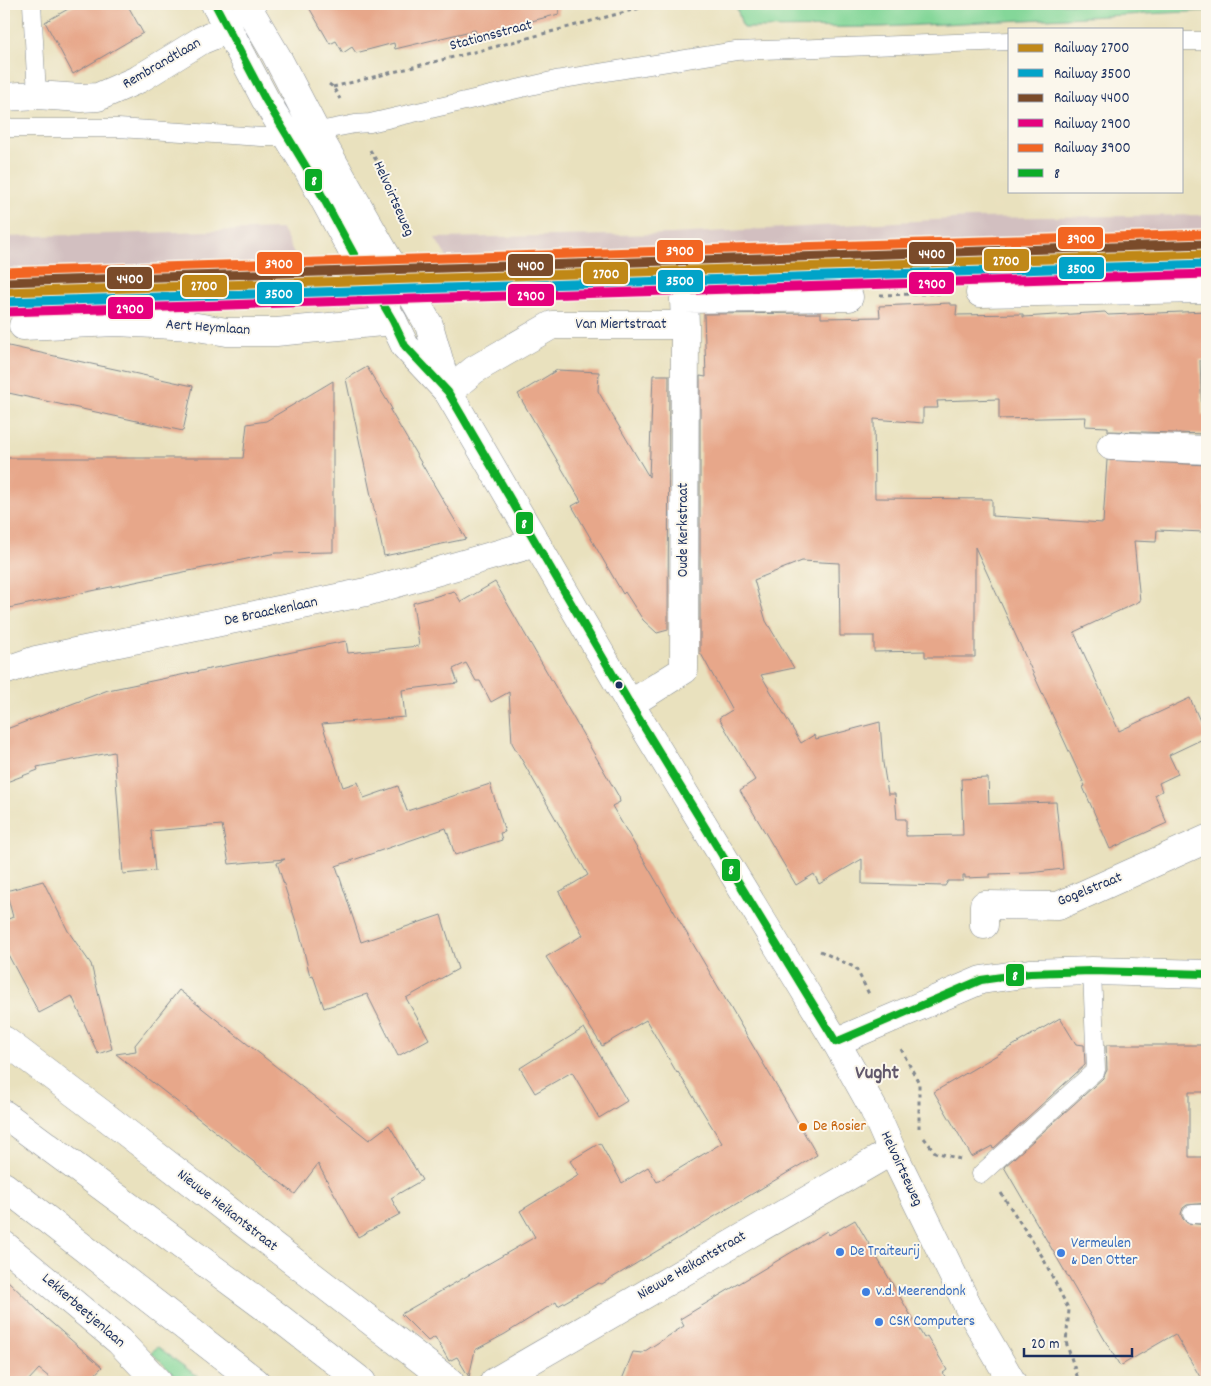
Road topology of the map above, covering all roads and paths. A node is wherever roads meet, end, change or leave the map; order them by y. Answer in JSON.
{"nodes":[{"id":1,"x":32,"y":4,"type":"edge"},
{"id":2,"x":215,"y":4,"type":"edge"},
{"id":3,"x":246,"y":4,"type":"edge"},
{"id":4,"x":655,"y":4,"type":"edge"},
{"id":5,"x":229,"y":29,"type":"junction"},
{"id":6,"x":1207,"y":40,"type":"edge"},
{"id":7,"x":1008,"y":41,"type":"edge"},
{"id":8,"x":1184,"y":41,"type":"edge"},
{"id":9,"x":333,"y":87,"type":"dead end"},
{"id":10,"x":38,"y":95,"type":"junction"},
{"id":11,"x":4,"y":97,"type":"edge"},
{"id":12,"x":4,"y":128,"type":"edge"},
{"id":13,"x":316,"y":132,"type":"junction"},
{"id":14,"x":288,"y":137,"type":"junction"},
{"id":15,"x":368,"y":146,"type":"dead end"},
{"id":16,"x":392,"y":200,"type":"dead end"},
{"id":17,"x":1207,"y":289,"type":"edge"},
{"id":18,"x":980,"y":294,"type":"joint"},
{"id":19,"x":849,"y":297,"type":"joint"},
{"id":20,"x":393,"y":321,"type":"junction"},
{"id":21,"x":684,"y":325,"type":"junction"},
{"id":22,"x":23,"y":326,"type":"dead end"},
{"id":23,"x":448,"y":392,"type":"junction"},
{"id":24,"x":1111,"y":446,"type":"dead end"},
{"id":25,"x":1207,"y":450,"type":"edge"},
{"id":26,"x":536,"y":543,"type":"junction"},
{"id":27,"x":4,"y":671,"type":"edge"},
{"id":28,"x":630,"y":704,"type":"junction"},
{"id":29,"x":1207,"y":839,"type":"edge"},
{"id":30,"x":984,"y":925,"type":"dead end"},
{"id":31,"x":812,"y":947,"type":"dead end"},
{"id":32,"x":1092,"y":971,"type":"junction"},
{"id":33,"x":1207,"y":974,"type":"edge"},
{"id":34,"x":883,"y":1022,"type":"junction"},
{"id":35,"x":4,"y":1040,"type":"edge"},
{"id":36,"x":836,"y":1042,"type":"junction"},
{"id":37,"x":4,"y":1114,"type":"edge"},
{"id":38,"x":892,"y":1151,"type":"junction"},
{"id":39,"x":981,"y":1174,"type":"dead end"},
{"id":40,"x":4,"y":1186,"type":"edge"},
{"id":41,"x":4,"y":1245,"type":"edge"},
{"id":42,"x":158,"y":1382,"type":"edge"},
{"id":43,"x":256,"y":1382,"type":"edge"},
{"id":44,"x":362,"y":1382,"type":"edge"},
{"id":45,"x":450,"y":1382,"type":"edge"},
{"id":46,"x":494,"y":1382,"type":"edge"},
{"id":47,"x":1012,"y":1382,"type":"edge"}],
"edges":[{"from":1,"to":10,"type":"lane"},
{"from":2,"to":5,"type":"main road","name":"Helvoirtseweg"},
{"from":3,"to":13,"type":"main road","name":"Helvoirtseweg"},
{"from":4,"to":9,"type":"path","name":"Stationsstraat"},
{"from":5,"to":10,"type":"main road","name":"Rembrandtlaan"},
{"from":5,"to":14,"type":"main road","name":"Helvoirtseweg"},
{"from":6,"to":8,"type":"lane"},
{"from":7,"to":13,"type":"lane"},
{"from":10,"to":11,"type":"main road","name":"Rembrandtlaan"},
{"from":12,"to":14,"type":"lane"},
{"from":13,"to":14,"type":"lane"},
{"from":13,"to":23,"type":"main road","name":"Helvoirtseweg"},
{"from":14,"to":20,"type":"main road","name":"Helvoirtseweg"},
{"from":15,"to":16,"type":"path","name":"Helvoirtseweg"},
{"from":17,"to":18,"type":"main road"},
{"from":18,"to":19,"type":"path"},
{"from":19,"to":21,"type":"main road","name":"Van Miertstraat"},
{"from":20,"to":22,"type":"main road","name":"Aert Heymlaan"},
{"from":20,"to":23,"type":"main road","name":"Helvoirtseweg"},
{"from":21,"to":23,"type":"main road","name":"Van Miertstraat"},
{"from":21,"to":28,"type":"main road","name":"Oude Kerkstraat"},
{"from":23,"to":26,"type":"main road","name":"Helvoirtseweg"},
{"from":24,"to":25,"type":"main road"},
{"from":26,"to":27,"type":"main road","name":"De Braackenlaan"},
{"from":26,"to":28,"type":"main road","name":"Helvoirtseweg"},
{"from":28,"to":36,"type":"main road","name":"Helvoirtseweg"},
{"from":29,"to":30,"type":"main road","name":"Gogelstraat"},
{"from":31,"to":34,"type":"path"},
{"from":32,"to":33,"type":"main road"},
{"from":32,"to":34,"type":"main road"},
{"from":32,"to":39,"type":"lane"},
{"from":34,"to":36,"type":"main road"},
{"from":35,"to":45,"type":"main road","name":"Nieuwe Heikantstraat"},
{"from":36,"to":38,"type":"main road","name":"Helvoirtseweg"},
{"from":37,"to":44,"type":"main road"},
{"from":38,"to":46,"type":"main road","name":"Nieuwe Heikantstraat"},
{"from":38,"to":47,"type":"main road","name":"Helvoirtseweg"},
{"from":40,"to":43,"type":"main road"},
{"from":41,"to":42,"type":"main road","name":"Lekkerbeetjenlaan"}]}
